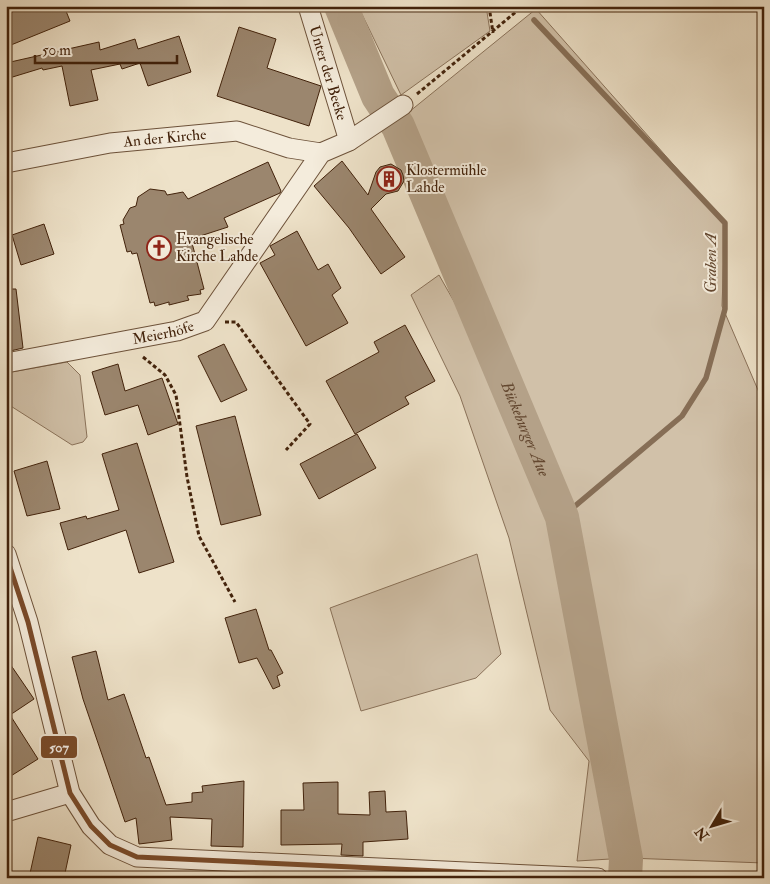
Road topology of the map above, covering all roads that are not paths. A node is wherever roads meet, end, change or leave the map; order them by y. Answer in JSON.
{"nodes":[{"id":1,"x":308,"y":6,"type":"edge"},
{"id":2,"x":403,"y":105,"type":"road end"},
{"id":3,"x":349,"y":141,"type":"junction"},
{"id":4,"x":321,"y":153,"type":"junction"},
{"id":5,"x":6,"y":163,"type":"edge"},
{"id":6,"x":6,"y":362,"type":"edge"},
{"id":7,"x":6,"y":554,"type":"edge"},
{"id":8,"x":70,"y":793,"type":"junction"},
{"id":9,"x":6,"y":812,"type":"edge"},
{"id":10,"x":581,"y":877,"type":"edge"},
{"id":11,"x":598,"y":878,"type":"edge"}],
"edges":[{"from":1,"to":3,"type":"street","name":"Unter der Beeke"},
{"from":2,"to":3,"type":"street"},
{"from":3,"to":4,"type":"street"},
{"from":4,"to":5,"type":"street","name":"An der Kirche"},
{"from":4,"to":6,"type":"street","name":"Meierhöfe"},
{"from":7,"to":8,"type":"street"},
{"from":8,"to":9,"type":"street"},
{"from":8,"to":10,"type":"street"},
{"from":10,"to":11,"type":"street"}]}
